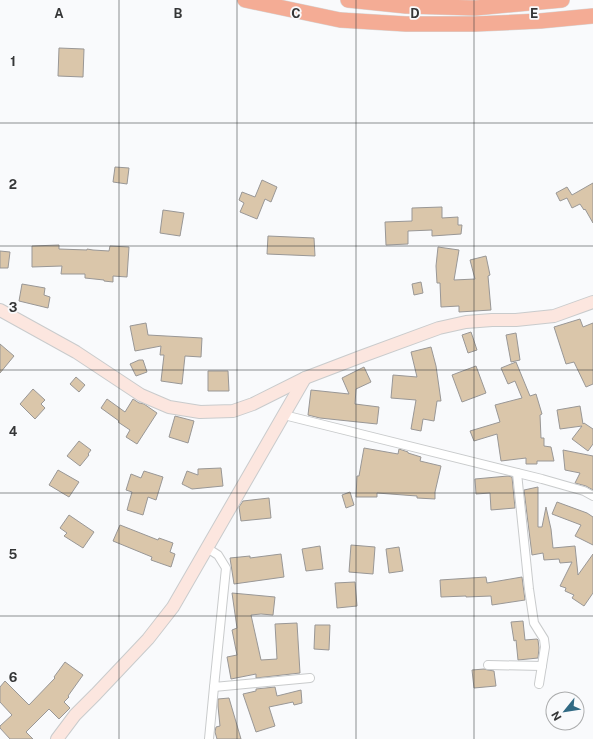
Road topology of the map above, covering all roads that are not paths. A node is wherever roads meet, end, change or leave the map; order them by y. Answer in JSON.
{"nodes":[{"id":1,"x":245,"y":0,"type":"edge"},
{"id":2,"x":348,"y":0,"type":"edge"},
{"id":3,"x":562,"y":0,"type":"edge"},
{"id":4,"x":593,"y":16,"type":"edge"},
{"id":5,"x":593,"y":302,"type":"edge"},
{"id":6,"x":0,"y":310,"type":"edge"},
{"id":7,"x":305,"y":378,"type":"junction"},
{"id":8,"x":284,"y":415,"type":"junction"},
{"id":9,"x":517,"y":473,"type":"junction"},
{"id":10,"x":593,"y":496,"type":"edge"},
{"id":11,"x":207,"y":548,"type":"junction"},
{"id":12,"x":488,"y":665,"type":"dead end"},
{"id":13,"x":542,"y":666,"type":"junction"},
{"id":14,"x":310,"y":678,"type":"dead end"},
{"id":15,"x":539,"y":684,"type":"dead end"},
{"id":16,"x":214,"y":687,"type":"junction"},
{"id":17,"x":57,"y":739,"type":"edge"},
{"id":18,"x":209,"y":739,"type":"edge"}],
"edges":[{"from":1,"to":4,"type":"highway"},
{"from":2,"to":3,"type":"highway"},
{"from":5,"to":7,"type":"main road"},
{"from":6,"to":7,"type":"main road"},
{"from":7,"to":8,"type":"main road"},
{"from":8,"to":9,"type":"street"},
{"from":8,"to":11,"type":"main road"},
{"from":9,"to":10,"type":"street"},
{"from":9,"to":13,"type":"street"},
{"from":11,"to":16,"type":"street"},
{"from":11,"to":17,"type":"main road"},
{"from":12,"to":13,"type":"street"},
{"from":13,"to":15,"type":"street"},
{"from":14,"to":16,"type":"street"},
{"from":16,"to":18,"type":"street"}]}
